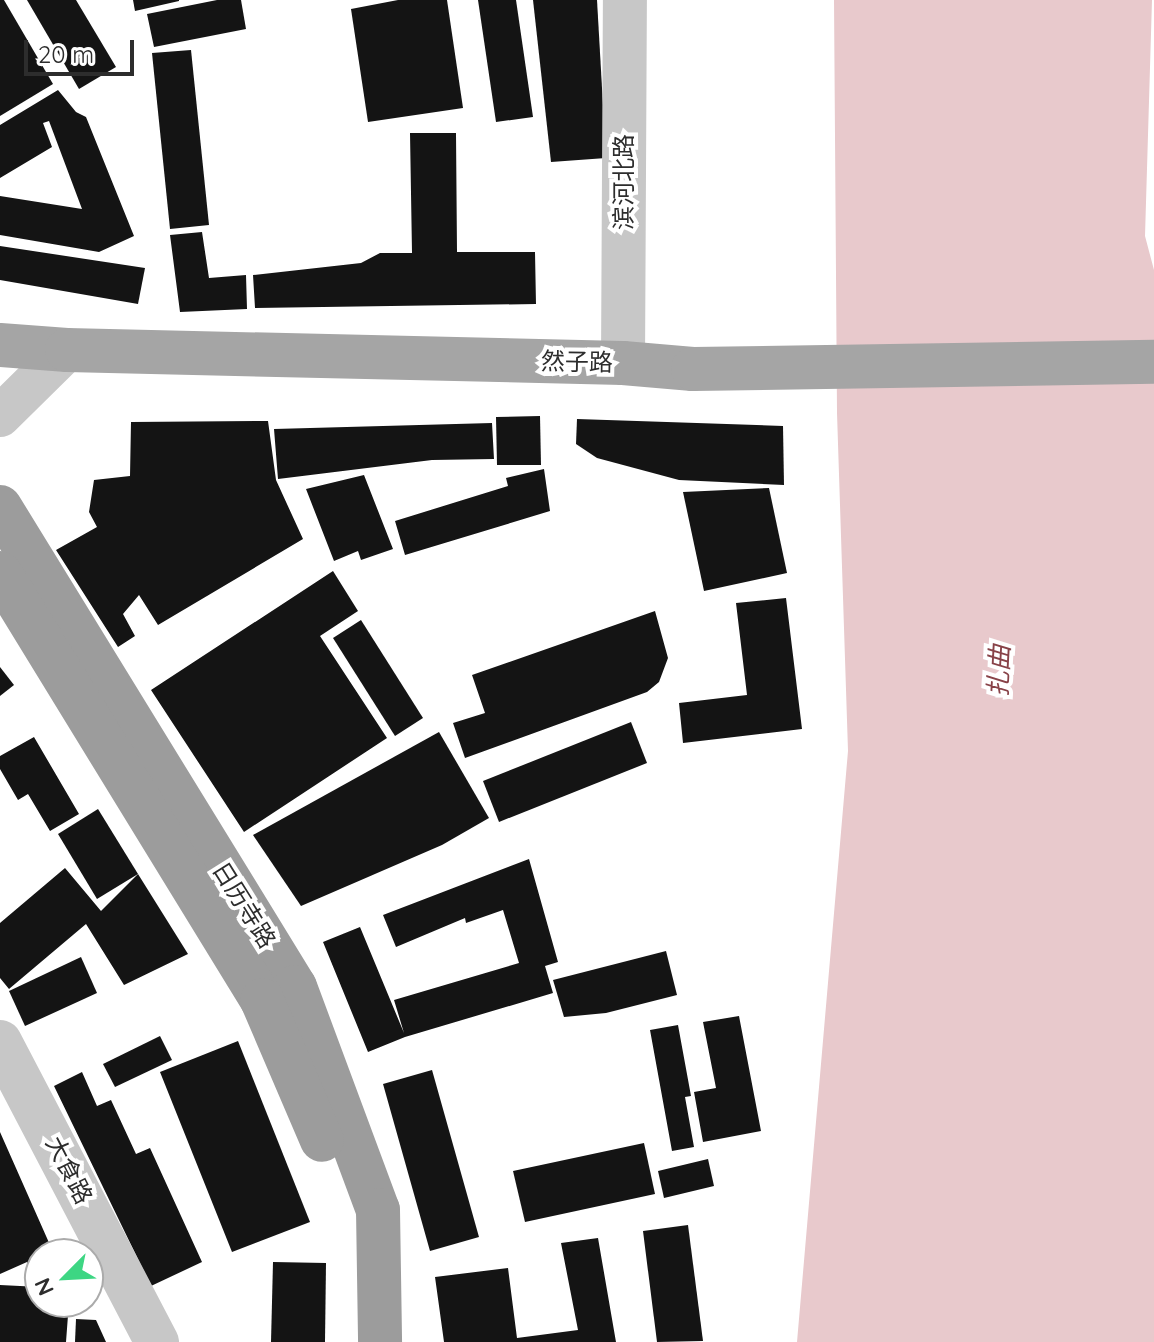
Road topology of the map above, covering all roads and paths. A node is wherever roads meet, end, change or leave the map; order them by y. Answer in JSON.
{"nodes":[{"id":1,"x":625,"y":0,"type":"edge"},
{"id":2,"x":0,"y":345,"type":"edge"},
{"id":3,"x":67,"y":350,"type":"junction"},
{"id":4,"x":1154,"y":362,"type":"edge"},
{"id":5,"x":623,"y":363,"type":"junction"},
{"id":6,"x":0,"y":416,"type":"edge"},
{"id":7,"x":0,"y":507,"type":"edge"},
{"id":8,"x":0,"y":573,"type":"edge"},
{"id":9,"x":0,"y":1042,"type":"edge"},
{"id":10,"x":157,"y":1342,"type":"edge"},
{"id":11,"x":351,"y":1342,"type":"edge"},
{"id":12,"x":380,"y":1342,"type":"edge"}],
"edges":[{"from":1,"to":5,"type":"street","name":"滨河北路"},
{"from":2,"to":3,"type":"main road","name":"然子路"},
{"from":3,"to":5,"type":"main road","name":"然子路"},
{"from":3,"to":6,"type":"street"},
{"from":4,"to":5,"type":"main road","name":"然子路"},
{"from":7,"to":12,"type":"highway","name":"日历寺路"},
{"from":8,"to":11,"type":"highway","name":"日历寺路"},
{"from":9,"to":10,"type":"street","name":"大食路"}]}
